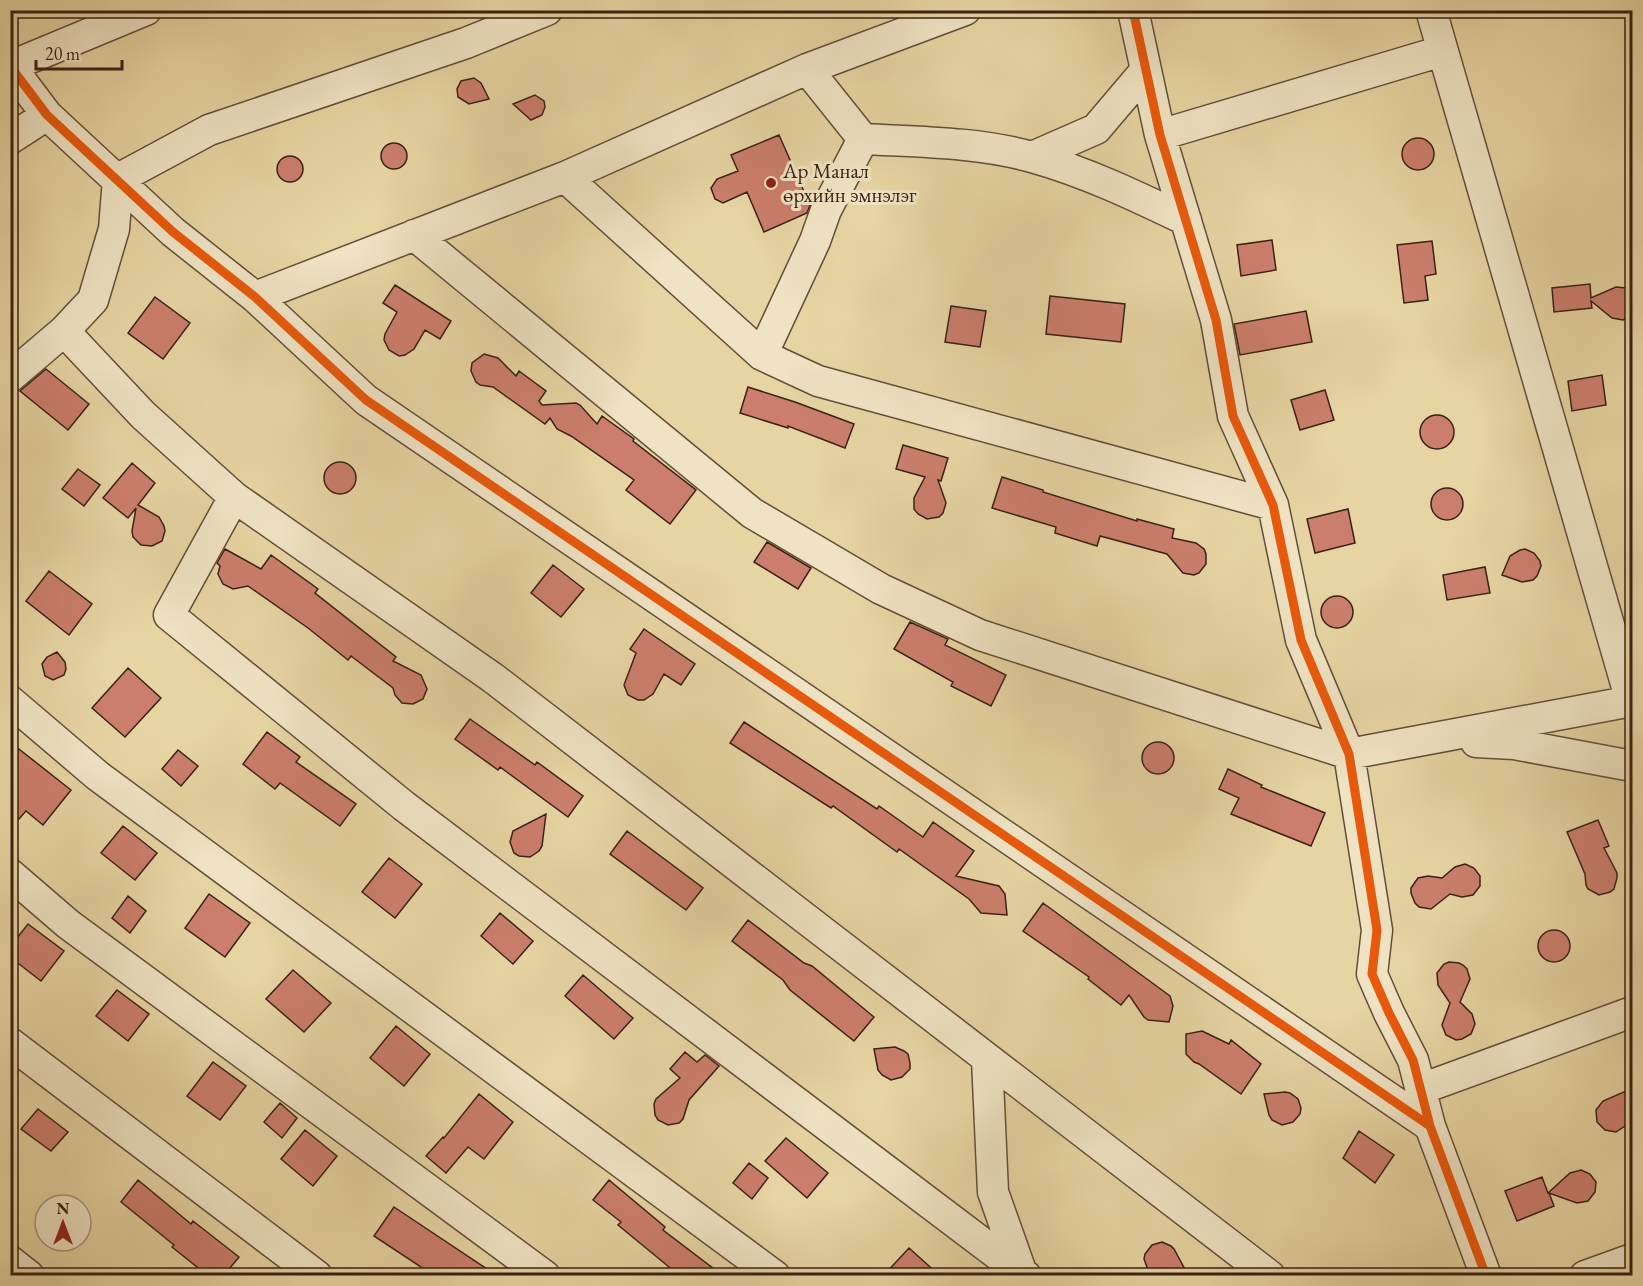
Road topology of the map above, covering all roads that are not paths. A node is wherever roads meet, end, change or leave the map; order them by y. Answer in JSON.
{"nodes":[{"id":1,"x":146,"y":10,"type":"edge"},
{"id":2,"x":547,"y":10,"type":"edge"},
{"id":3,"x":965,"y":10,"type":"edge"},
{"id":4,"x":1133,"y":10,"type":"edge"},
{"id":5,"x":1431,"y":10,"type":"edge"},
{"id":6,"x":1442,"y":51,"type":"junction"},
{"id":7,"x":11,"y":66,"type":"edge"},
{"id":8,"x":807,"y":69,"type":"junction"},
{"id":9,"x":1146,"y":70,"type":"junction"},
{"id":10,"x":47,"y":114,"type":"junction"},
{"id":11,"x":1160,"y":135,"type":"junction"},
{"id":12,"x":10,"y":139,"type":"edge"},
{"id":13,"x":863,"y":139,"type":"junction"},
{"id":14,"x":1032,"y":157,"type":"junction"},
{"id":15,"x":565,"y":177,"type":"junction"},
{"id":16,"x":118,"y":179,"type":"junction"},
{"id":17,"x":1186,"y":220,"type":"junction"},
{"id":18,"x":414,"y":235,"type":"junction"},
{"id":19,"x":255,"y":297,"type":"junction"},
{"id":20,"x":64,"y":331,"type":"junction"},
{"id":21,"x":762,"y":355,"type":"junction"},
{"id":22,"x":10,"y":377,"type":"edge"},
{"id":23,"x":234,"y":497,"type":"junction"},
{"id":24,"x":1273,"y":505,"type":"junction"},
{"id":25,"x":10,"y":701,"type":"edge"},
{"id":26,"x":1632,"y":701,"type":"edge"},
{"id":27,"x":1428,"y":739,"type":"junction"},
{"id":28,"x":1349,"y":754,"type":"junction"},
{"id":29,"x":1632,"y":766,"type":"edge"},
{"id":30,"x":10,"y":874,"type":"edge"},
{"id":31,"x":1632,"y":1012,"type":"edge"},
{"id":32,"x":10,"y":1043,"type":"edge"},
{"id":33,"x":987,"y":1059,"type":"junction"},
{"id":34,"x":1421,"y":1089,"type":"junction"},
{"id":35,"x":1430,"y":1126,"type":"junction"},
{"id":36,"x":1632,"y":1259,"type":"edge"},
{"id":37,"x":10,"y":1261,"type":"edge"},
{"id":38,"x":1024,"y":1273,"type":"edge"},
{"id":39,"x":29,"y":1275,"type":"edge"},
{"id":40,"x":317,"y":1275,"type":"edge"},
{"id":41,"x":545,"y":1275,"type":"edge"},
{"id":42,"x":775,"y":1275,"type":"edge"},
{"id":43,"x":1270,"y":1275,"type":"edge"},
{"id":44,"x":1486,"y":1275,"type":"edge"},
{"id":45,"x":1585,"y":1275,"type":"edge"}],
"edges":[{"from":1,"to":7,"type":"street"},
{"from":2,"to":16,"type":"street"},
{"from":3,"to":8,"type":"street"},
{"from":4,"to":9,"type":"street"},
{"from":5,"to":6,"type":"street"},
{"from":6,"to":11,"type":"street"},
{"from":6,"to":26,"type":"street"},
{"from":7,"to":10,"type":"street"},
{"from":8,"to":13,"type":"street"},
{"from":8,"to":15,"type":"street"},
{"from":9,"to":11,"type":"street"},
{"from":9,"to":14,"type":"street"},
{"from":10,"to":12,"type":"street"},
{"from":10,"to":16,"type":"street"},
{"from":11,"to":17,"type":"street"},
{"from":13,"to":14,"type":"street"},
{"from":13,"to":21,"type":"street"},
{"from":14,"to":17,"type":"street"},
{"from":15,"to":18,"type":"street"},
{"from":15,"to":21,"type":"street"},
{"from":16,"to":19,"type":"street"},
{"from":16,"to":20,"type":"street"},
{"from":17,"to":24,"type":"street"},
{"from":18,"to":19,"type":"street"},
{"from":18,"to":28,"type":"street"},
{"from":19,"to":35,"type":"street"},
{"from":20,"to":22,"type":"street"},
{"from":20,"to":23,"type":"street"},
{"from":21,"to":24,"type":"street"},
{"from":23,"to":33,"type":"street"},
{"from":23,"to":38,"type":"street"},
{"from":24,"to":28,"type":"street"},
{"from":25,"to":42,"type":"street"},
{"from":26,"to":27,"type":"street"},
{"from":27,"to":28,"type":"street"},
{"from":27,"to":29,"type":"street"},
{"from":28,"to":34,"type":"street"},
{"from":30,"to":41,"type":"street"},
{"from":31,"to":34,"type":"street"},
{"from":32,"to":40,"type":"street"},
{"from":33,"to":38,"type":"street"},
{"from":33,"to":43,"type":"street"},
{"from":34,"to":35,"type":"street"},
{"from":35,"to":44,"type":"street"},
{"from":36,"to":45,"type":"street"},
{"from":37,"to":39,"type":"street"}]}
